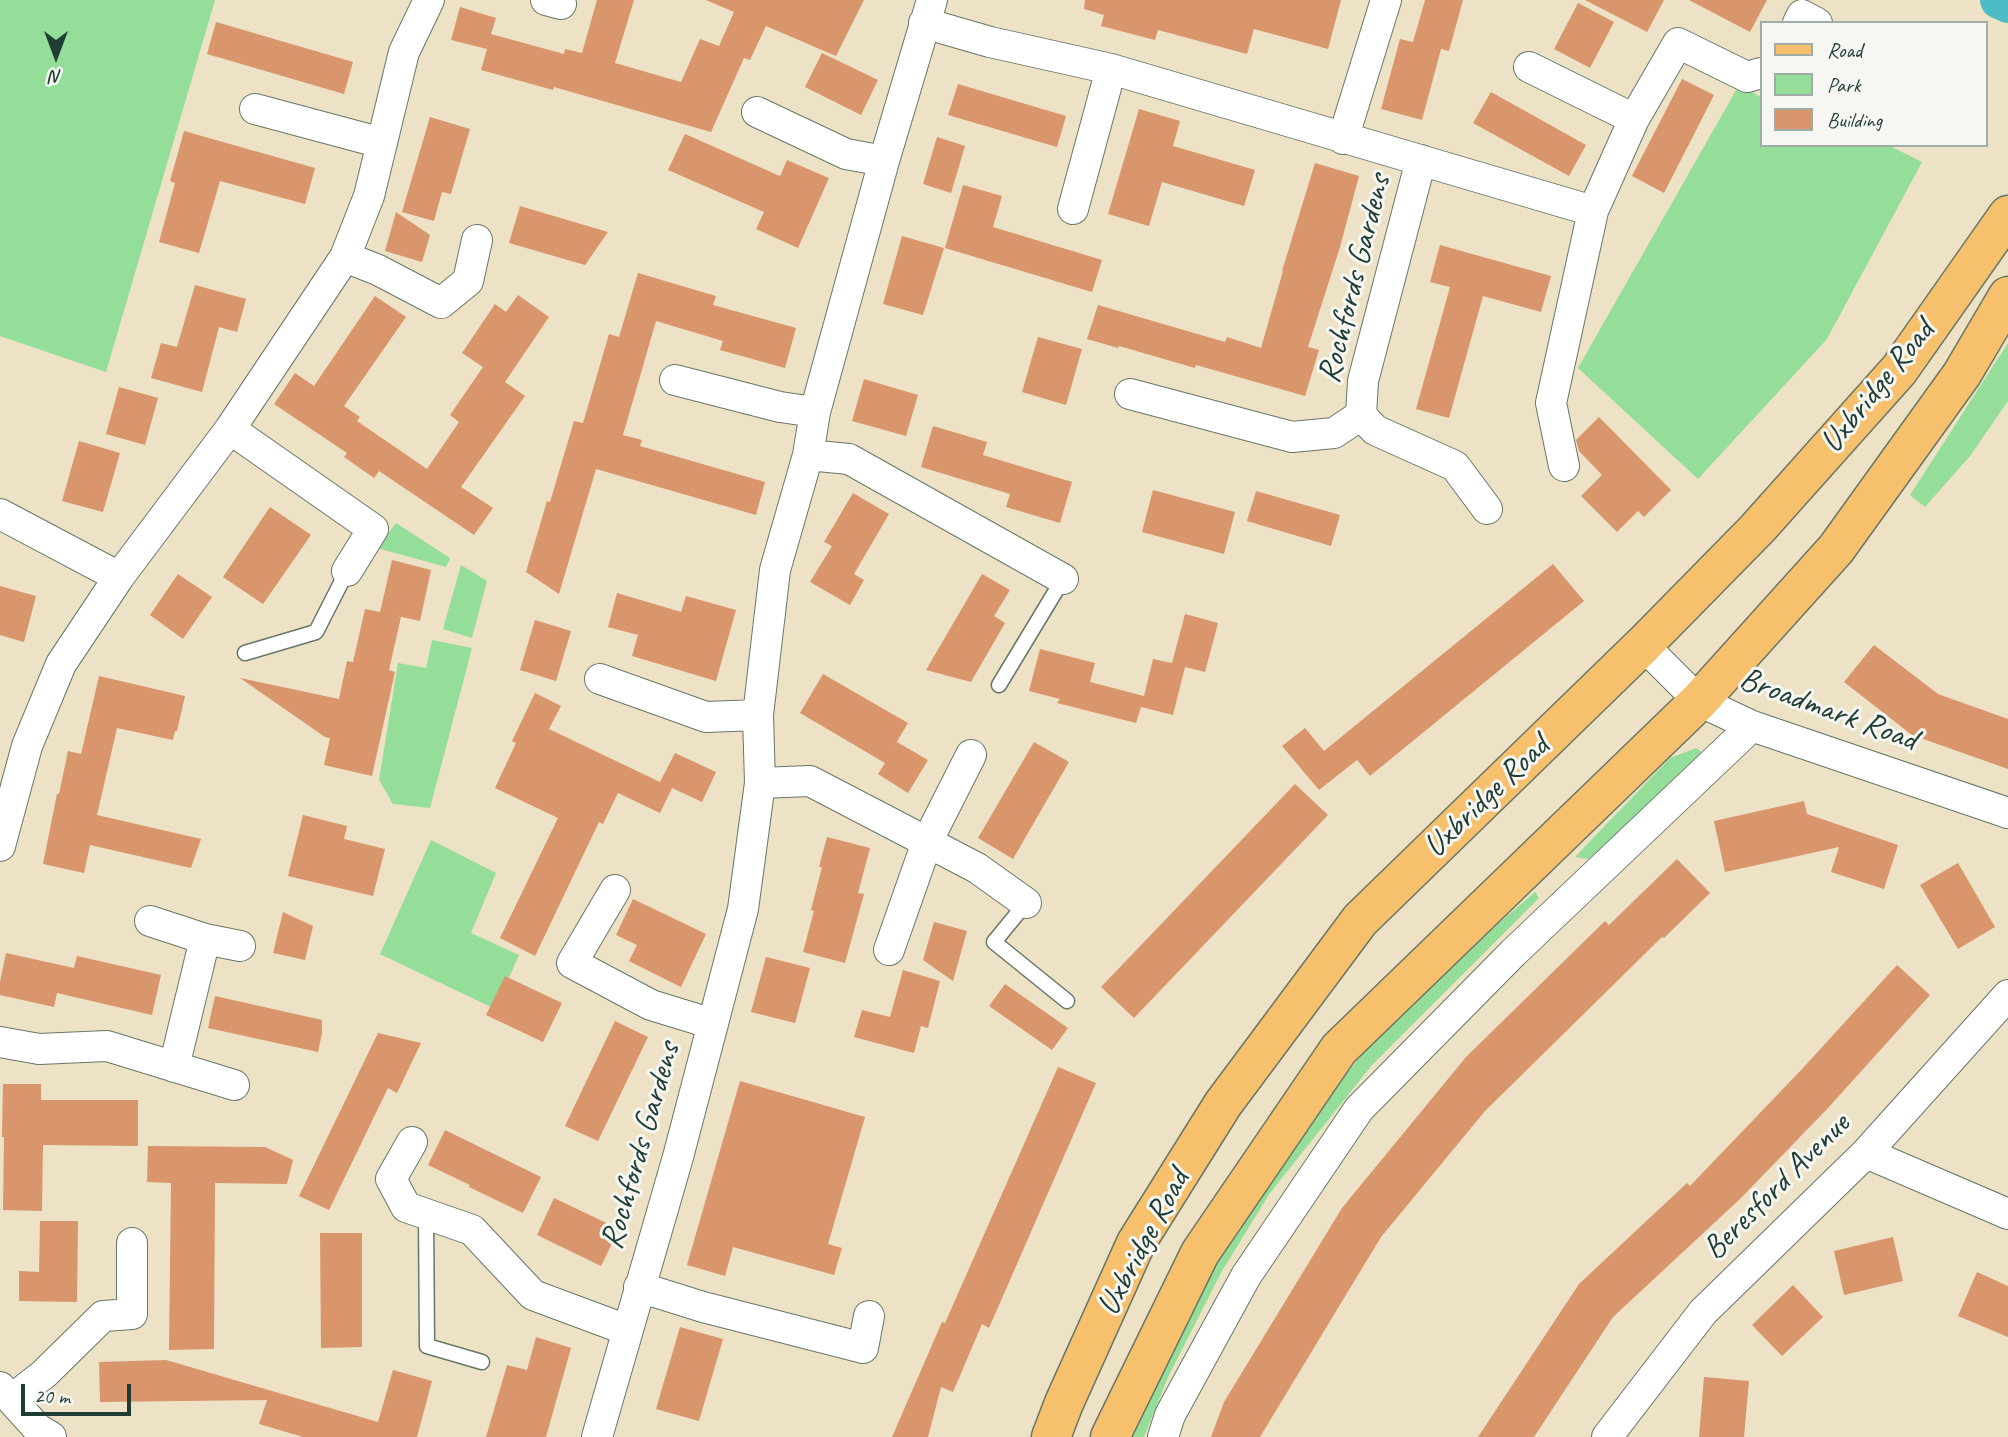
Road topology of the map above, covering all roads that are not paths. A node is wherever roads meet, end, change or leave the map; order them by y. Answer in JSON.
{"nodes":[{"id":1,"x":429,"y":0,"type":"edge"},
{"id":2,"x":1386,"y":0,"type":"edge"},
{"id":3,"x":928,"y":12,"type":"edge"},
{"id":4,"x":1799,"y":21,"type":"edge"},
{"id":5,"x":1813,"y":21,"type":"edge"},
{"id":6,"x":1529,"y":66,"type":"dead end"},
{"id":7,"x":1111,"y":69,"type":"junction"},
{"id":8,"x":1759,"y":74,"type":"edge"},
{"id":9,"x":255,"y":109,"type":"dead end"},
{"id":10,"x":757,"y":112,"type":"dead end"},
{"id":11,"x":1634,"y":119,"type":"junction"},
{"id":12,"x":1343,"y":138,"type":"junction"},
{"id":13,"x":382,"y":143,"type":"junction"},
{"id":14,"x":1421,"y":160,"type":"junction"},
{"id":15,"x":884,"y":161,"type":"junction"},
{"id":16,"x":1073,"y":209,"type":"dead end"},
{"id":17,"x":1593,"y":211,"type":"junction"},
{"id":18,"x":2008,"y":215,"type":"edge"},
{"id":19,"x":477,"y":240,"type":"dead end"},
{"id":20,"x":345,"y":257,"type":"junction"},
{"id":21,"x":2008,"y":296,"type":"edge"},
{"id":22,"x":675,"y":380,"type":"dead end"},
{"id":23,"x":1130,"y":394,"type":"dead end"},
{"id":24,"x":814,"y":412,"type":"junction"},
{"id":25,"x":1361,"y":415,"type":"junction"},
{"id":26,"x":230,"y":429,"type":"junction"},
{"id":27,"x":808,"y":455,"type":"junction"},
{"id":28,"x":1564,"y":466,"type":"dead end"},
{"id":29,"x":1487,"y":509,"type":"dead end"},
{"id":30,"x":0,"y":514,"type":"edge"},
{"id":31,"x":347,"y":571,"type":"joint"},
{"id":32,"x":119,"y":577,"type":"junction"},
{"id":33,"x":1063,"y":579,"type":"joint"},
{"id":34,"x":1643,"y":645,"type":"junction"},
{"id":35,"x":245,"y":653,"type":"dead end"},
{"id":36,"x":600,"y":679,"type":"dead end"},
{"id":37,"x":999,"y":685,"type":"dead end"},
{"id":38,"x":1699,"y":701,"type":"junction"},
{"id":39,"x":758,"y":715,"type":"junction"},
{"id":40,"x":1752,"y":726,"type":"junction"},
{"id":41,"x":971,"y":755,"type":"dead end"},
{"id":42,"x":761,"y":783,"type":"junction"},
{"id":43,"x":2008,"y":813,"type":"edge"},
{"id":44,"x":927,"y":842,"type":"junction"},
{"id":45,"x":0,"y":846,"type":"edge"},
{"id":46,"x":615,"y":890,"type":"dead end"},
{"id":47,"x":1026,"y":903,"type":"joint"},
{"id":48,"x":149,"y":921,"type":"dead end"},
{"id":49,"x":205,"y":939,"type":"junction"},
{"id":50,"x":240,"y":946,"type":"dead end"},
{"id":51,"x":889,"y":950,"type":"dead end"},
{"id":52,"x":2008,"y":995,"type":"edge"},
{"id":53,"x":1067,"y":1001,"type":"dead end"},
{"id":54,"x":713,"y":1024,"type":"junction"},
{"id":55,"x":0,"y":1042,"type":"edge"},
{"id":56,"x":174,"y":1067,"type":"junction"},
{"id":57,"x":234,"y":1086,"type":"dead end"},
{"id":58,"x":412,"y":1142,"type":"dead end"},
{"id":59,"x":1866,"y":1153,"type":"junction"},
{"id":60,"x":2008,"y":1213,"type":"edge"},
{"id":61,"x":426,"y":1214,"type":"junction"},
{"id":62,"x":132,"y":1243,"type":"dead end"},
{"id":63,"x":639,"y":1287,"type":"junction"},
{"id":64,"x":869,"y":1316,"type":"dead end"},
{"id":65,"x":627,"y":1330,"type":"junction"},
{"id":66,"x":482,"y":1362,"type":"dead end"},
{"id":67,"x":6,"y":1393,"type":"edge"},
{"id":68,"x":41,"y":1434,"type":"edge"},
{"id":69,"x":597,"y":1437,"type":"edge"},
{"id":70,"x":1051,"y":1437,"type":"edge"},
{"id":71,"x":1110,"y":1437,"type":"edge"},
{"id":72,"x":1163,"y":1437,"type":"edge"},
{"id":73,"x":1607,"y":1437,"type":"edge"}],
"edges":[{"from":1,"to":13,"type":"street"},
{"from":2,"to":12,"type":"street","name":"Rochfords Gardens"},
{"from":3,"to":7,"type":"street","name":"Rochfords Gardens"},
{"from":3,"to":15,"type":"street","name":"Rochfords Gardens"},
{"from":4,"to":5,"type":"street"},
{"from":6,"to":11,"type":"street"},
{"from":7,"to":12,"type":"street","name":"Rochfords Gardens"},
{"from":7,"to":16,"type":"street"},
{"from":8,"to":11,"type":"street"},
{"from":9,"to":13,"type":"street"},
{"from":10,"to":15,"type":"street"},
{"from":11,"to":17,"type":"street"},
{"from":12,"to":14,"type":"street","name":"Rochfords Gardens"},
{"from":13,"to":20,"type":"street"},
{"from":14,"to":17,"type":"street","name":"Rochfords Gardens"},
{"from":14,"to":25,"type":"street","name":"Rochfords Gardens"},
{"from":15,"to":24,"type":"street","name":"Rochfords Gardens"},
{"from":17,"to":28,"type":"street"},
{"from":18,"to":34,"type":"main road","name":"Uxbridge Road"},
{"from":19,"to":20,"type":"street"},
{"from":20,"to":26,"type":"street"},
{"from":21,"to":38,"type":"main road","name":"Uxbridge Road"},
{"from":22,"to":24,"type":"street"},
{"from":23,"to":25,"type":"street","name":"Rochfords Gardens"},
{"from":24,"to":27,"type":"street","name":"Rochfords Gardens"},
{"from":25,"to":29,"type":"street","name":"Rochfords Gardens"},
{"from":26,"to":31,"type":"street"},
{"from":26,"to":32,"type":"street"},
{"from":27,"to":33,"type":"street"},
{"from":27,"to":39,"type":"street","name":"Rochfords Gardens"},
{"from":30,"to":32,"type":"street"},
{"from":31,"to":35,"type":"lane"},
{"from":32,"to":45,"type":"street"},
{"from":33,"to":37,"type":"lane"},
{"from":34,"to":38,"type":"street","name":"Broadmark Road"},
{"from":34,"to":70,"type":"main road","name":"Uxbridge Road"},
{"from":36,"to":39,"type":"street"},
{"from":38,"to":40,"type":"street","name":"Broadmark Road"},
{"from":38,"to":71,"type":"main road","name":"Uxbridge Road"},
{"from":39,"to":42,"type":"street","name":"Rochfords Gardens"},
{"from":40,"to":43,"type":"street","name":"Broadmark Road"},
{"from":40,"to":72,"type":"street"},
{"from":41,"to":44,"type":"street"},
{"from":42,"to":44,"type":"street"},
{"from":42,"to":54,"type":"street","name":"Rochfords Gardens"},
{"from":44,"to":47,"type":"street"},
{"from":44,"to":51,"type":"street"},
{"from":46,"to":54,"type":"street","name":"Rochfords Gardens"},
{"from":47,"to":53,"type":"lane"},
{"from":48,"to":49,"type":"street"},
{"from":49,"to":50,"type":"street"},
{"from":49,"to":56,"type":"street"},
{"from":52,"to":59,"type":"street","name":"Beresford Avenue"},
{"from":54,"to":63,"type":"street","name":"Rochfords Gardens"},
{"from":55,"to":56,"type":"street"},
{"from":56,"to":57,"type":"street"},
{"from":58,"to":61,"type":"street"},
{"from":59,"to":60,"type":"street"},
{"from":59,"to":73,"type":"street","name":"Beresford Avenue"},
{"from":61,"to":65,"type":"street"},
{"from":61,"to":66,"type":"lane"},
{"from":62,"to":67,"type":"street"},
{"from":63,"to":64,"type":"street","name":"Rochfords Gardens"},
{"from":63,"to":65,"type":"street","name":"Rochfords Gardens"},
{"from":65,"to":69,"type":"street","name":"Rochfords Gardens"},
{"from":67,"to":68,"type":"street"}]}
